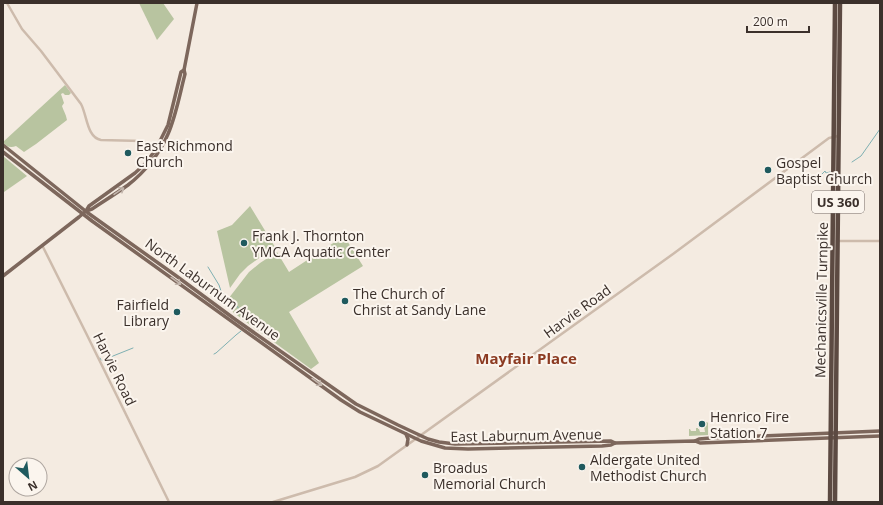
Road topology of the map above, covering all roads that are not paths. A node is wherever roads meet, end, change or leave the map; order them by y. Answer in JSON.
{"nodes":[{"id":1,"x":7,"y":3,"type":"edge"},
{"id":2,"x":197,"y":3,"type":"edge"},
{"id":3,"x":835,"y":3,"type":"edge"},
{"id":4,"x":840,"y":3,"type":"edge"},
{"id":5,"x":836,"y":137,"type":"junction"},
{"id":6,"x":3,"y":146,"type":"edge"},
{"id":7,"x":158,"y":150,"type":"junction"},
{"id":8,"x":3,"y":152,"type":"edge"},
{"id":9,"x":84,"y":213,"type":"junction"},
{"id":10,"x":835,"y":240,"type":"junction"},
{"id":11,"x":880,"y":241,"type":"edge"},
{"id":12,"x":42,"y":245,"type":"junction"},
{"id":13,"x":3,"y":276,"type":"edge"},
{"id":14,"x":880,"y":432,"type":"edge"},
{"id":15,"x":406,"y":434,"type":"junction"},
{"id":16,"x":420,"y":436,"type":"junction"},
{"id":17,"x":833,"y":436,"type":"junction"},
{"id":18,"x":880,"y":436,"type":"edge"},
{"id":19,"x":415,"y":439,"type":"junction"},
{"id":20,"x":695,"y":441,"type":"junction"},
{"id":21,"x":613,"y":442,"type":"junction"},
{"id":22,"x":407,"y":445,"type":"junction"},
{"id":23,"x":169,"y":502,"type":"edge"},
{"id":24,"x":274,"y":502,"type":"edge"},
{"id":25,"x":830,"y":502,"type":"edge"},
{"id":26,"x":835,"y":502,"type":"edge"}],
"edges":[{"from":1,"to":7,"type":"street"},
{"from":2,"to":7,"type":"main road"},
{"from":3,"to":5,"type":"highway","name":"Mechanicsville Turnpike","number":"US 360"},
{"from":4,"to":5,"type":"highway","name":"Mechanicsville Turnpike","number":"US 360"},
{"from":5,"to":10,"type":"highway","name":"Mechanicsville Turnpike","number":"US 360"},
{"from":5,"to":16,"type":"street","name":"Harvie Road"},
{"from":6,"to":9,"type":"main road","name":"North Laburnum Avenue"},
{"from":7,"to":9,"type":"main road"},
{"from":8,"to":9,"type":"main road","name":"North Laburnum Avenue"},
{"from":9,"to":12,"type":"main road"},
{"from":9,"to":15,"type":"main road","name":"North Laburnum Avenue","one_way":true},
{"from":9,"to":16,"type":"main road","name":"North Laburnum Avenue"},
{"from":10,"to":11,"type":"street"},
{"from":10,"to":17,"type":"highway","name":"Mechanicsville Turnpike","number":"US 360"},
{"from":12,"to":13,"type":"main road"},
{"from":12,"to":23,"type":"street","name":"Harvie Road"},
{"from":14,"to":17,"type":"main road","name":"East Laburnum Avenue"},
{"from":15,"to":19,"type":"main road","name":"North Laburnum Avenue"},
{"from":15,"to":22,"type":"main road"},
{"from":16,"to":19,"type":"street","name":"Harvie Road"},
{"from":16,"to":21,"type":"main road","name":"East Laburnum Avenue"},
{"from":17,"to":18,"type":"main road","name":"East Laburnum Avenue"},
{"from":17,"to":20,"type":"main road","name":"East Laburnum Avenue"},
{"from":17,"to":20,"type":"main road","name":"East Laburnum Avenue"},
{"from":17,"to":25,"type":"highway","name":"Mechanicsville Turnpike","number":"US 360"},
{"from":17,"to":26,"type":"highway","name":"Mechanicsville Turnpike","number":"US 360"},
{"from":19,"to":21,"type":"main road","name":"East Laburnum Avenue"},
{"from":19,"to":22,"type":"street","name":"Harvie Road"},
{"from":20,"to":21,"type":"main road","name":"East Laburnum Avenue"},
{"from":22,"to":24,"type":"street","name":"Harvie Road"}]}
